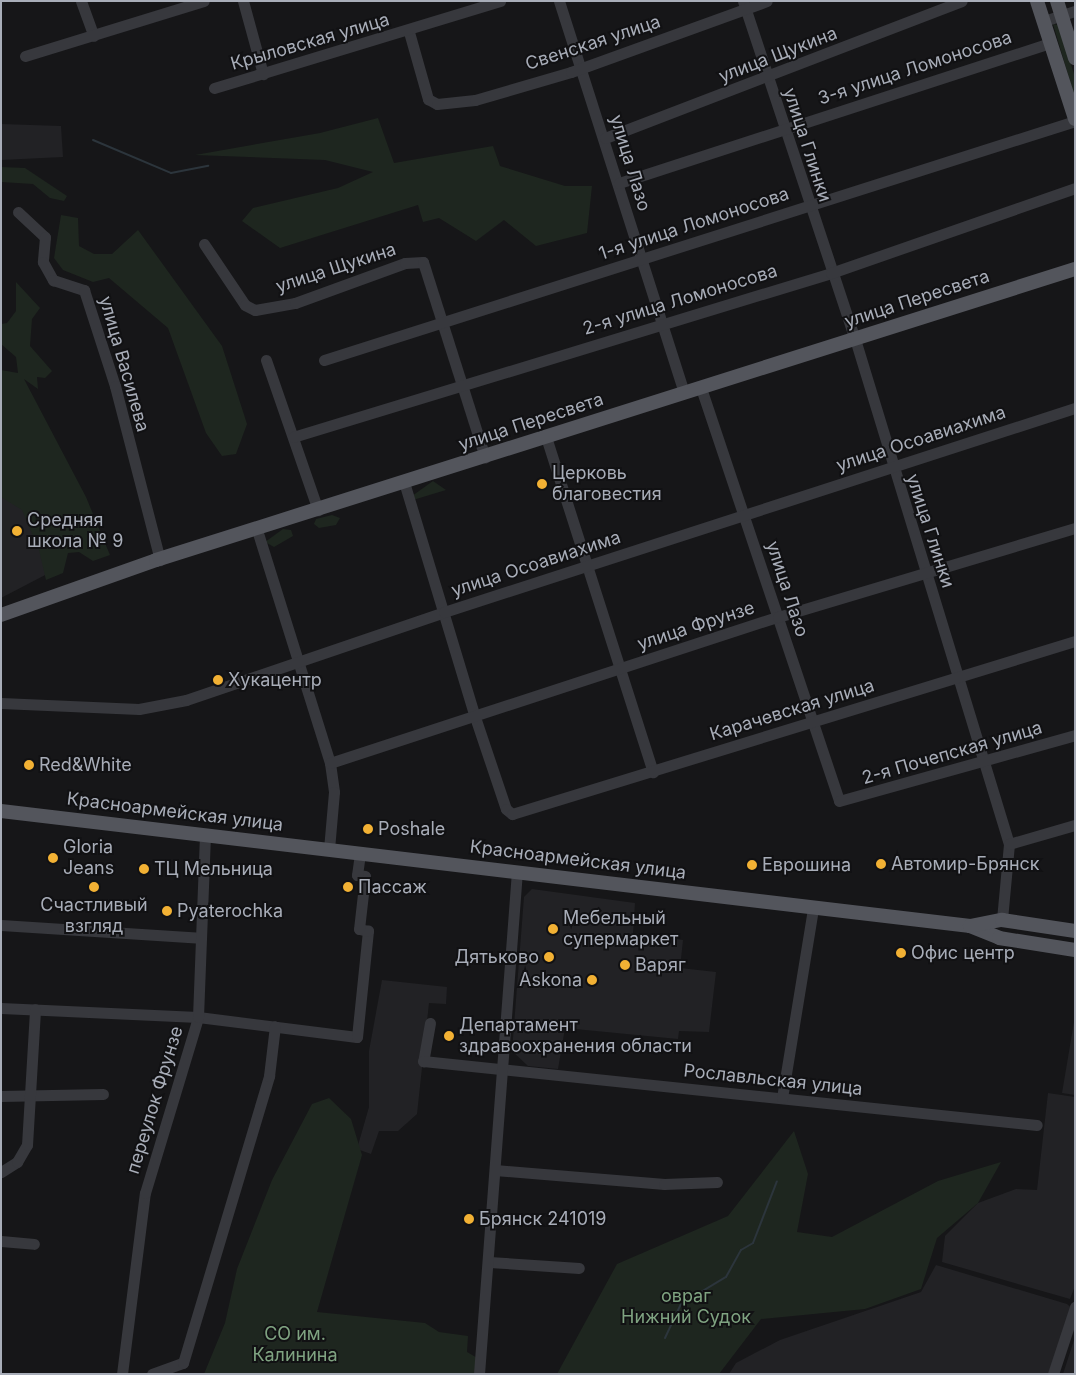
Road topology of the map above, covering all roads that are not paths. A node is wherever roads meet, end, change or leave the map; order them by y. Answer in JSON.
{"nodes":[{"id":1,"x":81,"y":1,"type":"edge"},
{"id":2,"x":204,"y":1,"type":"edge"},
{"id":3,"x":243,"y":1,"type":"edge"},
{"id":4,"x":500,"y":1,"type":"edge"},
{"id":5,"x":767,"y":1,"type":"edge"},
{"id":6,"x":962,"y":1,"type":"edge"},
{"id":7,"x":1037,"y":1,"type":"edge"},
{"id":8,"x":1057,"y":1,"type":"edge"},
{"id":9,"x":563,"y":2,"type":"edge"},
{"id":10,"x":744,"y":5,"type":"edge"},
{"id":11,"x":1075,"y":11,"type":"edge"},
{"id":12,"x":1061,"y":15,"type":"junction"},
{"id":13,"x":1044,"y":21,"type":"junction"},
{"id":14,"x":409,"y":32,"type":"junction"},
{"id":15,"x":94,"y":36,"type":"junction"},
{"id":16,"x":1051,"y":43,"type":"junction"},
{"id":17,"x":25,"y":56,"type":"dead end"},
{"id":18,"x":1075,"y":58,"type":"edge"},
{"id":19,"x":581,"y":67,"type":"junction"},
{"id":20,"x":262,"y":74,"type":"junction"},
{"id":21,"x":767,"y":79,"type":"junction"},
{"id":22,"x":214,"y":88,"type":"dead end"},
{"id":23,"x":1075,"y":120,"type":"edge"},
{"id":24,"x":783,"y":129,"type":"junction"},
{"id":25,"x":605,"y":138,"type":"junction"},
{"id":26,"x":619,"y":183,"type":"junction"},
{"id":27,"x":1075,"y":188,"type":"edge"},
{"id":28,"x":809,"y":206,"type":"junction"},
{"id":29,"x":18,"y":212,"type":"dead end"},
{"id":30,"x":204,"y":244,"type":"dead end"},
{"id":31,"x":642,"y":259,"type":"junction"},
{"id":32,"x":1075,"y":269,"type":"edge"},
{"id":33,"x":831,"y":273,"type":"junction"},
{"id":34,"x":443,"y":325,"type":"junction"},
{"id":35,"x":662,"y":325,"type":"junction"},
{"id":36,"x":855,"y":339,"type":"junction"},
{"id":37,"x":266,"y":360,"type":"dead end"},
{"id":38,"x":324,"y":360,"type":"dead end"},
{"id":39,"x":462,"y":385,"type":"junction"},
{"id":40,"x":702,"y":388,"type":"junction"},
{"id":41,"x":684,"y":393,"type":"junction"},
{"id":42,"x":1075,"y":408,"type":"edge"},
{"id":43,"x":293,"y":437,"type":"junction"},
{"id":44,"x":546,"y":437,"type":"junction"},
{"id":45,"x":485,"y":456,"type":"junction"},
{"id":46,"x":891,"y":468,"type":"junction"},
{"id":47,"x":404,"y":482,"type":"junction"},
{"id":48,"x":318,"y":510,"type":"junction"},
{"id":49,"x":743,"y":514,"type":"junction"},
{"id":50,"x":1075,"y":528,"type":"edge"},
{"id":51,"x":256,"y":530,"type":"junction"},
{"id":52,"x":160,"y":560,"type":"junction"},
{"id":53,"x":587,"y":566,"type":"junction"},
{"id":54,"x":926,"y":574,"type":"junction"},
{"id":55,"x":444,"y":612,"type":"junction"},
{"id":56,"x":1,"y":615,"type":"edge"},
{"id":57,"x":778,"y":617,"type":"junction"},
{"id":58,"x":1075,"y":640,"type":"edge"},
{"id":59,"x":297,"y":663,"type":"junction"},
{"id":60,"x":622,"y":669,"type":"junction"},
{"id":61,"x":959,"y":676,"type":"junction"},
{"id":62,"x":1,"y":703,"type":"edge"},
{"id":63,"x":475,"y":716,"type":"junction"},
{"id":64,"x":812,"y":722,"type":"junction"},
{"id":65,"x":1075,"y":735,"type":"edge"},
{"id":66,"x":985,"y":760,"type":"junction"},
{"id":67,"x":330,"y":763,"type":"junction"},
{"id":68,"x":653,"y":772,"type":"junction"},
{"id":69,"x":838,"y":801,"type":"joint"},
{"id":70,"x":1,"y":811,"type":"edge"},
{"id":71,"x":1075,"y":825,"type":"edge"},
{"id":72,"x":205,"y":834,"type":"junction"},
{"id":73,"x":1009,"y":844,"type":"junction"},
{"id":74,"x":329,"y":849,"type":"junction"},
{"id":75,"x":360,"y":853,"type":"junction"},
{"id":76,"x":517,"y":872,"type":"junction"},
{"id":77,"x":813,"y":908,"type":"junction"},
{"id":78,"x":1002,"y":920,"type":"junction"},
{"id":79,"x":1,"y":925,"type":"edge"},
{"id":80,"x":970,"y":926,"type":"junction"},
{"id":81,"x":1075,"y":931,"type":"edge"},
{"id":82,"x":200,"y":938,"type":"junction"},
{"id":83,"x":1075,"y":950,"type":"edge"},
{"id":84,"x":1,"y":1008,"type":"edge"},
{"id":85,"x":35,"y":1009,"type":"junction"},
{"id":86,"x":198,"y":1017,"type":"junction"},
{"id":87,"x":430,"y":1023,"type":"dead end"},
{"id":88,"x":275,"y":1026,"type":"junction"},
{"id":89,"x":502,"y":1069,"type":"junction"},
{"id":90,"x":103,"y":1094,"type":"dead end"},
{"id":91,"x":1,"y":1096,"type":"edge"},
{"id":92,"x":29,"y":1096,"type":"junction"},
{"id":93,"x":782,"y":1098,"type":"junction"},
{"id":94,"x":1037,"y":1125,"type":"dead end"},
{"id":95,"x":17,"y":1162,"type":"junction"},
{"id":96,"x":1,"y":1163,"type":"edge"},
{"id":97,"x":495,"y":1170,"type":"junction"},
{"id":98,"x":1,"y":1172,"type":"edge"},
{"id":99,"x":717,"y":1182,"type":"dead end"},
{"id":100,"x":1,"y":1241,"type":"edge"},
{"id":101,"x":34,"y":1244,"type":"dead end"},
{"id":102,"x":489,"y":1262,"type":"junction"},
{"id":103,"x":579,"y":1268,"type":"dead end"},
{"id":104,"x":1075,"y":1307,"type":"edge"},
{"id":105,"x":122,"y":1374,"type":"edge"},
{"id":106,"x":152,"y":1374,"type":"edge"},
{"id":107,"x":479,"y":1374,"type":"edge"},
{"id":108,"x":1053,"y":1374,"type":"edge"}],
"edges":[{"from":1,"to":15,"type":"street"},
{"from":2,"to":15,"type":"street"},
{"from":3,"to":20,"type":"street"},
{"from":4,"to":14,"type":"street","name":"Крыловская улица"},
{"from":5,"to":10,"type":"street","name":"Свенская улица"},
{"from":6,"to":21,"type":"street","name":"улица Щукина"},
{"from":7,"to":13,"type":"main road"},
{"from":8,"to":12,"type":"main road"},
{"from":9,"to":19,"type":"street","name":"улица Лазо"},
{"from":10,"to":19,"type":"street","name":"Свенская улица"},
{"from":10,"to":21,"type":"street","name":"улица Глинки"},
{"from":11,"to":12,"type":"street"},
{"from":12,"to":13,"type":"street"},
{"from":12,"to":18,"type":"main road"},
{"from":13,"to":16,"type":"main road"},
{"from":14,"to":19,"type":"street","name":"Свенская улица"},
{"from":14,"to":20,"type":"street","name":"Крыловская улица"},
{"from":15,"to":17,"type":"street"},
{"from":16,"to":23,"type":"main road"},
{"from":16,"to":24,"type":"street","name":"3-я улица Ломоносова"},
{"from":19,"to":25,"type":"street","name":"улица Лазо"},
{"from":20,"to":22,"type":"street","name":"Крыловская улица"},
{"from":21,"to":24,"type":"street","name":"улица Глинки"},
{"from":21,"to":25,"type":"street","name":"улица Щукина"},
{"from":23,"to":28,"type":"street","name":"1-я улица Ломоносова"},
{"from":24,"to":26,"type":"street","name":"3-я улица Ломоносова"},
{"from":24,"to":28,"type":"street","name":"улица Глинки"},
{"from":25,"to":26,"type":"street","name":"улица Лазо"},
{"from":26,"to":31,"type":"street","name":"улица Лазо"},
{"from":27,"to":33,"type":"street","name":"2-я улица Ломоносова"},
{"from":28,"to":31,"type":"street","name":"1-я улица Ломоносова"},
{"from":28,"to":33,"type":"street","name":"улица Глинки"},
{"from":29,"to":52,"type":"street","name":"улица Василева"},
{"from":30,"to":34,"type":"street","name":"улица Щукина"},
{"from":31,"to":34,"type":"street","name":"1-я улица Ломоносова"},
{"from":31,"to":35,"type":"street","name":"улица Лазо"},
{"from":32,"to":36,"type":"main road","name":"улица Пересвета"},
{"from":33,"to":35,"type":"street","name":"2-я улица Ломоносова"},
{"from":33,"to":36,"type":"street","name":"улица Глинки"},
{"from":34,"to":38,"type":"street","name":"1-я улица Ломоносова"},
{"from":34,"to":39,"type":"street"},
{"from":35,"to":39,"type":"street","name":"2-я улица Ломоносова"},
{"from":35,"to":41,"type":"street","name":"улица Лазо"},
{"from":36,"to":40,"type":"main road","name":"улица Пересвета"},
{"from":36,"to":46,"type":"street","name":"улица Глинки"},
{"from":37,"to":43,"type":"street"},
{"from":39,"to":43,"type":"street","name":"2-я улица Ломоносова"},
{"from":39,"to":45,"type":"street"},
{"from":40,"to":41,"type":"main road","name":"улица Пересвета"},
{"from":40,"to":49,"type":"street","name":"улица Лазо"},
{"from":41,"to":44,"type":"main road","name":"улица Пересвета"},
{"from":42,"to":46,"type":"street","name":"улица Осоавиахима"},
{"from":43,"to":48,"type":"street"},
{"from":44,"to":45,"type":"main road","name":"улица Пересвета"},
{"from":44,"to":53,"type":"street"},
{"from":45,"to":47,"type":"main road","name":"улица Пересвета"},
{"from":46,"to":49,"type":"street","name":"улица Осоавиахима"},
{"from":46,"to":54,"type":"street","name":"улица Глинки"},
{"from":47,"to":48,"type":"main road","name":"улица Пересвета"},
{"from":47,"to":55,"type":"street"},
{"from":48,"to":51,"type":"main road","name":"улица Пересвета"},
{"from":49,"to":53,"type":"street","name":"улица Осоавиахима"},
{"from":49,"to":57,"type":"street","name":"улица Лазо"},
{"from":50,"to":54,"type":"street","name":"улица Фрунзе"},
{"from":51,"to":52,"type":"main road","name":"улица Пересвета"},
{"from":51,"to":59,"type":"street"},
{"from":52,"to":56,"type":"main road","name":"улица Пересвета"},
{"from":53,"to":55,"type":"street","name":"улица Осоавиахима"},
{"from":53,"to":60,"type":"street"},
{"from":54,"to":57,"type":"street","name":"улица Фрунзе"},
{"from":54,"to":61,"type":"street","name":"улица Глинки"},
{"from":55,"to":59,"type":"street","name":"улица Осоавиахима"},
{"from":55,"to":63,"type":"street"},
{"from":57,"to":60,"type":"street","name":"улица Фрунзе"},
{"from":57,"to":64,"type":"street","name":"улица Лазо"},
{"from":58,"to":61,"type":"street","name":"Карачевская улица"},
{"from":59,"to":62,"type":"street","name":"улица Осоавиахима"},
{"from":59,"to":67,"type":"street"},
{"from":60,"to":63,"type":"street","name":"улица Фрунзе"},
{"from":60,"to":68,"type":"street"},
{"from":61,"to":64,"type":"street","name":"Карачевская улица"},
{"from":61,"to":66,"type":"street","name":"улица Глинки"},
{"from":63,"to":67,"type":"street","name":"улица Фрунзе"},
{"from":63,"to":68,"type":"street","name":"Карачевская улица"},
{"from":64,"to":68,"type":"street","name":"Карачевская улица"},
{"from":64,"to":69,"type":"street","name":"улица Лазо"},
{"from":65,"to":66,"type":"street","name":"2-я Почепская улица"},
{"from":66,"to":69,"type":"street","name":"2-я Почепская улица"},
{"from":66,"to":73,"type":"street","name":"улица Глинки"},
{"from":67,"to":74,"type":"street"},
{"from":70,"to":72,"type":"main road","name":"Красноармейская улица"},
{"from":71,"to":73,"type":"street"},
{"from":72,"to":74,"type":"main road","name":"Красноармейская улица"},
{"from":72,"to":82,"type":"street","name":"переулок Фрунзе"},
{"from":73,"to":78,"type":"street"},
{"from":74,"to":75,"type":"main road","name":"Красноармейская улица"},
{"from":75,"to":76,"type":"main road","name":"Красноармейская улица"},
{"from":75,"to":88,"type":"street"},
{"from":76,"to":77,"type":"main road","name":"Красноармейская улица"},
{"from":76,"to":89,"type":"street"},
{"from":77,"to":80,"type":"main road","name":"Красноармейская улица"},
{"from":77,"to":93,"type":"street"},
{"from":78,"to":80,"type":"main road"},
{"from":78,"to":81,"type":"main road"},
{"from":79,"to":82,"type":"street"},
{"from":80,"to":83,"type":"main road"},
{"from":82,"to":86,"type":"street","name":"переулок Фрунзе"},
{"from":84,"to":85,"type":"street"},
{"from":85,"to":86,"type":"street"},
{"from":85,"to":92,"type":"street"},
{"from":86,"to":88,"type":"street"},
{"from":86,"to":105,"type":"street","name":"переулок Фрунзе"},
{"from":87,"to":89,"type":"street","name":"Рославльская улица"},
{"from":88,"to":106,"type":"street"},
{"from":89,"to":93,"type":"street","name":"Рославльская улица"},
{"from":89,"to":97,"type":"street"},
{"from":90,"to":92,"type":"street"},
{"from":91,"to":92,"type":"street"},
{"from":92,"to":95,"type":"street"},
{"from":93,"to":94,"type":"street","name":"Рославльская улица"},
{"from":95,"to":96,"type":"street"},
{"from":95,"to":98,"type":"street"},
{"from":97,"to":99,"type":"street"},
{"from":97,"to":102,"type":"street"},
{"from":100,"to":101,"type":"street"},
{"from":102,"to":103,"type":"street"},
{"from":102,"to":107,"type":"street"},
{"from":104,"to":108,"type":"street"}]}
